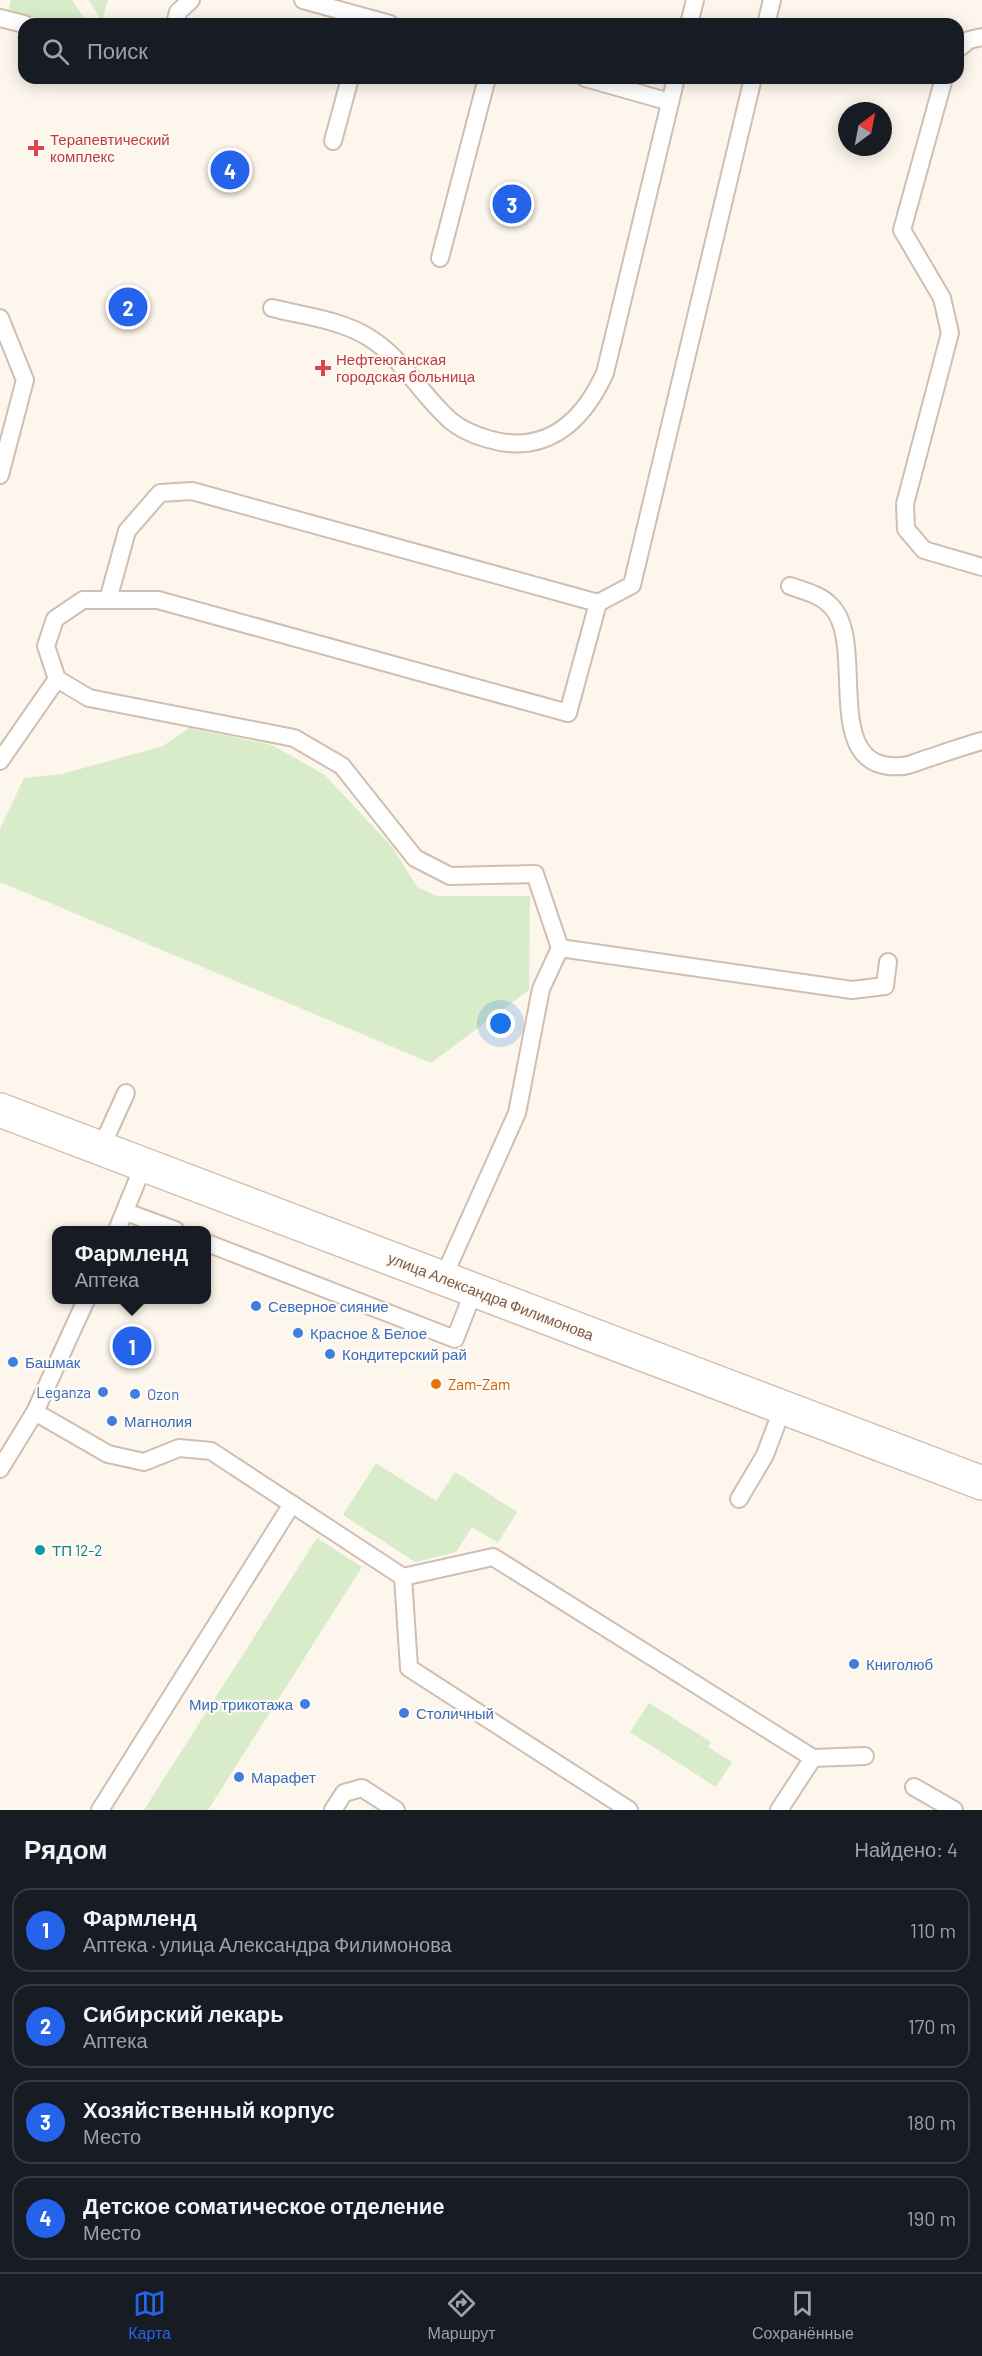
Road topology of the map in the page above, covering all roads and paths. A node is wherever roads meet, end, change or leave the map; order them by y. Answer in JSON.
{"nodes":[{"id":1,"x":191,"y":0,"type":"edge"},
{"id":2,"x":303,"y":0,"type":"edge"},
{"id":3,"x":695,"y":0,"type":"edge"},
{"id":4,"x":772,"y":0,"type":"edge"},
{"id":5,"x":0,"y":18,"type":"edge"},
{"id":6,"x":176,"y":18,"type":"edge"},
{"id":7,"x":356,"y":18,"type":"edge"},
{"id":8,"x":690,"y":18,"type":"edge"},
{"id":9,"x":768,"y":18,"type":"edge"},
{"id":10,"x":18,"y":22,"type":"edge"},
{"id":11,"x":982,"y":37,"type":"edge"},
{"id":12,"x":964,"y":44,"type":"edge"},
{"id":13,"x":348,"y":84,"type":"edge"},
{"id":14,"x":485,"y":84,"type":"edge"},
{"id":15,"x":606,"y":84,"type":"edge"},
{"id":16,"x":674,"y":84,"type":"edge"},
{"id":17,"x":752,"y":84,"type":"edge"},
{"id":18,"x":942,"y":84,"type":"edge"},
{"id":19,"x":670,"y":102,"type":"junction"},
{"id":20,"x":333,"y":141,"type":"dead end"},
{"id":21,"x":440,"y":258,"type":"dead end"},
{"id":22,"x":272,"y":308,"type":"dead end"},
{"id":23,"x":0,"y":318,"type":"edge"},
{"id":24,"x":0,"y":475,"type":"edge"},
{"id":25,"x":982,"y":567,"type":"edge"},
{"id":26,"x":790,"y":586,"type":"dead end"},
{"id":27,"x":108,"y":600,"type":"junction"},
{"id":28,"x":598,"y":603,"type":"junction"},
{"id":29,"x":57,"y":680,"type":"junction"},
{"id":30,"x":982,"y":741,"type":"edge"},
{"id":31,"x":0,"y":761,"type":"edge"},
{"id":32,"x":560,"y":948,"type":"junction"},
{"id":33,"x":888,"y":962,"type":"dead end"},
{"id":34,"x":126,"y":1093,"type":"dead end"},
{"id":35,"x":0,"y":1110,"type":"edge"},
{"id":36,"x":101,"y":1148,"type":"junction"},
{"id":37,"x":144,"y":1164,"type":"junction"},
{"id":38,"x":126,"y":1212,"type":"junction"},
{"id":39,"x":119,"y":1226,"type":"edge"},
{"id":40,"x":164,"y":1226,"type":"edge"},
{"id":41,"x":211,"y":1245,"type":"edge"},
{"id":42,"x":443,"y":1278,"type":"junction"},
{"id":43,"x":474,"y":1290,"type":"junction"},
{"id":44,"x":84,"y":1304,"type":"edge"},
{"id":45,"x":783,"y":1407,"type":"junction"},
{"id":46,"x":35,"y":1412,"type":"junction"},
{"id":47,"x":4,"y":1451,"type":"edge"},
{"id":48,"x":0,"y":1468,"type":"edge"},
{"id":49,"x":982,"y":1483,"type":"edge"},
{"id":50,"x":738,"y":1499,"type":"dead end"},
{"id":51,"x":292,"y":1504,"type":"junction"},
{"id":52,"x":403,"y":1577,"type":"junction"},
{"id":53,"x":865,"y":1756,"type":"dead end"},
{"id":54,"x":813,"y":1758,"type":"junction"},
{"id":55,"x":914,"y":1787,"type":"dead end"},
{"id":56,"x":100,"y":1810,"type":"edge"},
{"id":57,"x":333,"y":1810,"type":"edge"},
{"id":58,"x":396,"y":1810,"type":"edge"},
{"id":59,"x":629,"y":1810,"type":"edge"},
{"id":60,"x":779,"y":1810,"type":"edge"},
{"id":61,"x":954,"y":1810,"type":"edge"}],
"edges":[{"from":1,"to":6,"type":"lane"},
{"from":2,"to":7,"type":"lane"},
{"from":3,"to":8,"type":"lane"},
{"from":4,"to":9,"type":"lane"},
{"from":5,"to":10,"type":"lane"},
{"from":11,"to":12,"type":"lane"},
{"from":13,"to":20,"type":"lane"},
{"from":14,"to":21,"type":"lane"},
{"from":15,"to":19,"type":"lane"},
{"from":16,"to":19,"type":"lane"},
{"from":17,"to":28,"type":"lane"},
{"from":18,"to":25,"type":"lane"},
{"from":19,"to":22,"type":"lane"},
{"from":23,"to":24,"type":"lane"},
{"from":26,"to":30,"type":"lane"},
{"from":27,"to":28,"type":"lane"},
{"from":27,"to":28,"type":"lane"},
{"from":27,"to":29,"type":"lane"},
{"from":29,"to":31,"type":"lane"},
{"from":29,"to":32,"type":"lane"},
{"from":32,"to":33,"type":"lane"},
{"from":32,"to":42,"type":"lane"},
{"from":34,"to":36,"type":"lane"},
{"from":35,"to":36,"type":"main road","name":"улица Александра Филимонова"},
{"from":36,"to":37,"type":"main road","name":"улица Александра Филимонова"},
{"from":37,"to":38,"type":"lane"},
{"from":37,"to":42,"type":"main road","name":"улица Александра Филимонова"},
{"from":38,"to":39,"type":"lane"},
{"from":38,"to":40,"type":"lane"},
{"from":41,"to":43,"type":"lane"},
{"from":42,"to":43,"type":"main road","name":"улица Александра Филимонова"},
{"from":43,"to":45,"type":"main road","name":"улица Александра Филимонова"},
{"from":44,"to":46,"type":"lane"},
{"from":45,"to":49,"type":"main road","name":"улица Александра Филимонова"},
{"from":45,"to":50,"type":"lane"},
{"from":46,"to":47,"type":"lane"},
{"from":46,"to":51,"type":"lane"},
{"from":47,"to":48,"type":"lane"},
{"from":51,"to":52,"type":"lane"},
{"from":51,"to":56,"type":"lane"},
{"from":52,"to":54,"type":"lane"},
{"from":52,"to":59,"type":"lane"},
{"from":53,"to":54,"type":"lane"},
{"from":54,"to":60,"type":"lane"},
{"from":55,"to":61,"type":"lane"},
{"from":57,"to":58,"type":"lane"}]}
